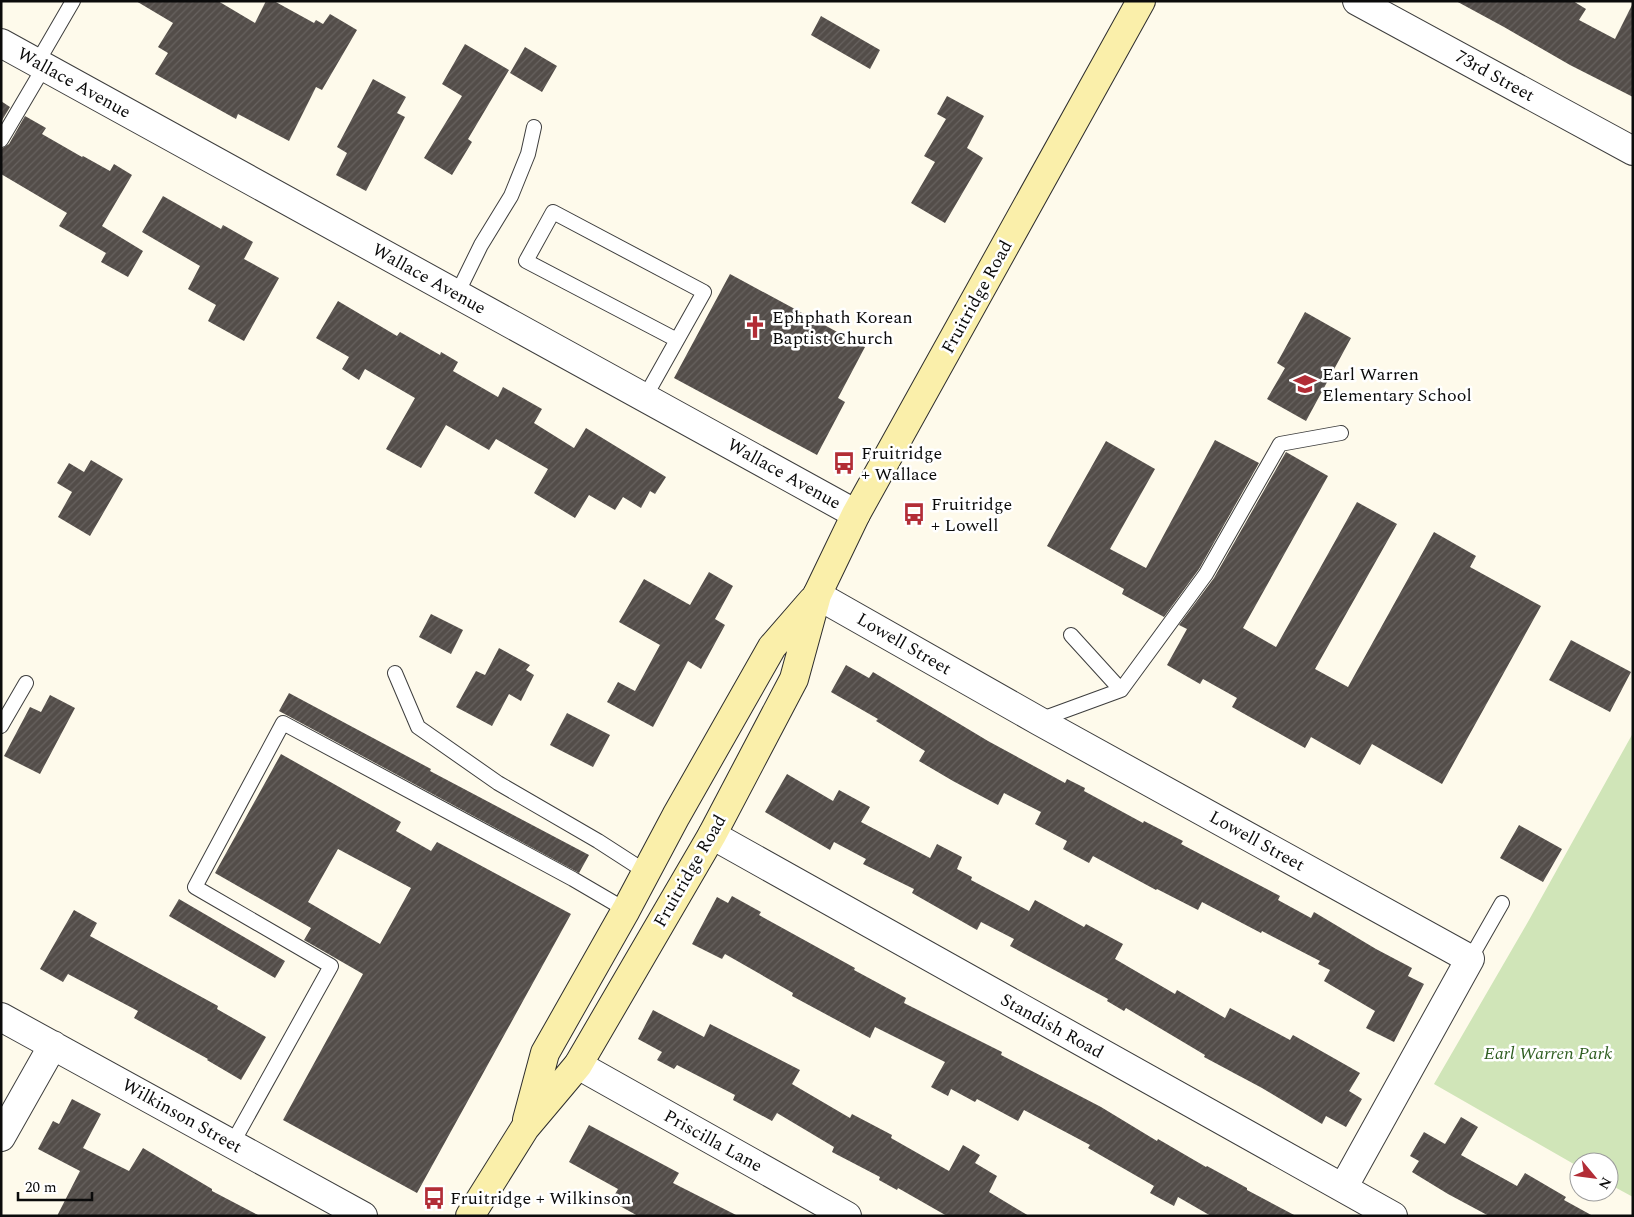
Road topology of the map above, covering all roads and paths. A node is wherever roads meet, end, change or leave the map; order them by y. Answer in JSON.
{"nodes":[{"id":1,"x":73,"y":1,"type":"edge"},
{"id":2,"x":1141,"y":1,"type":"edge"},
{"id":3,"x":1357,"y":1,"type":"edge"},
{"id":4,"x":1,"y":43,"type":"edge"},
{"id":5,"x":40,"y":65,"type":"junction"},
{"id":6,"x":534,"y":127,"type":"dead end"},
{"id":7,"x":1,"y":140,"type":"edge"},
{"id":8,"x":1633,"y":151,"type":"edge"},
{"id":9,"x":457,"y":294,"type":"junction"},
{"id":10,"x":677,"y":340,"type":"junction"},
{"id":11,"x":645,"y":397,"type":"junction"},
{"id":12,"x":1341,"y":433,"type":"dead end"},
{"id":13,"x":856,"y":514,"type":"junction"},
{"id":14,"x":817,"y":595,"type":"junction"},
{"id":15,"x":1071,"y":635,"type":"dead end"},
{"id":16,"x":395,"y":673,"type":"dead end"},
{"id":17,"x":26,"y":683,"type":"dead end"},
{"id":18,"x":1121,"y":690,"type":"junction"},
{"id":19,"x":1039,"y":720,"type":"junction"},
{"id":20,"x":1,"y":726,"type":"edge"},
{"id":21,"x":712,"y":835,"type":"junction"},
{"id":22,"x":646,"y":872,"type":"junction"},
{"id":23,"x":1502,"y":903,"type":"dead end"},
{"id":24,"x":626,"y":910,"type":"junction"},
{"id":25,"x":1470,"y":959,"type":"junction"},
{"id":26,"x":1,"y":1017,"type":"edge"},
{"id":27,"x":52,"y":1045,"type":"junction"},
{"id":28,"x":578,"y":1065,"type":"junction"},
{"id":29,"x":525,"y":1128,"type":"junction"},
{"id":30,"x":1,"y":1137,"type":"edge"},
{"id":31,"x":232,"y":1144,"type":"junction"},
{"id":32,"x":1343,"y":1188,"type":"junction"},
{"id":33,"x":347,"y":1212,"type":"edge"},
{"id":34,"x":470,"y":1216,"type":"edge"},
{"id":35,"x":847,"y":1216,"type":"edge"},
{"id":36,"x":1393,"y":1216,"type":"edge"}],
"edges":[{"from":1,"to":5,"type":"lane"},
{"from":2,"to":13,"type":"main road","name":"Fruitridge Road"},
{"from":3,"to":8,"type":"street","name":"73rd Street"},
{"from":4,"to":5,"type":"street","name":"Wallace Avenue"},
{"from":5,"to":7,"type":"lane"},
{"from":5,"to":9,"type":"street","name":"Wallace Avenue"},
{"from":6,"to":9,"type":"lane"},
{"from":9,"to":11,"type":"street","name":"Wallace Avenue"},
{"from":10,"to":10,"type":"lane"},
{"from":10,"to":11,"type":"lane"},
{"from":11,"to":13,"type":"street","name":"Wallace Avenue"},
{"from":12,"to":18,"type":"lane"},
{"from":13,"to":14,"type":"main road","name":"Fruitridge Road"},
{"from":14,"to":19,"type":"street","name":"Lowell Street"},
{"from":14,"to":21,"type":"main road","name":"Fruitridge Road"},
{"from":14,"to":22,"type":"main road","name":"Fruitridge Road"},
{"from":15,"to":18,"type":"lane"},
{"from":16,"to":22,"type":"lane"},
{"from":17,"to":20,"type":"lane"},
{"from":18,"to":19,"type":"lane"},
{"from":19,"to":25,"type":"street","name":"Lowell Street"},
{"from":21,"to":28,"type":"main road","name":"Fruitridge Road"},
{"from":21,"to":32,"type":"street","name":"Standish Road"},
{"from":22,"to":24,"type":"main road","name":"Fruitridge Road"},
{"from":23,"to":25,"type":"lane"},
{"from":24,"to":29,"type":"main road","name":"Fruitridge Road"},
{"from":24,"to":31,"type":"lane"},
{"from":25,"to":32,"type":"street"},
{"from":26,"to":27,"type":"street","name":"Wilkinson Street"},
{"from":27,"to":30,"type":"street"},
{"from":27,"to":31,"type":"street","name":"Wilkinson Street"},
{"from":28,"to":29,"type":"main road","name":"Fruitridge Road"},
{"from":28,"to":35,"type":"street","name":"Priscilla Lane"},
{"from":29,"to":34,"type":"main road","name":"Fruitridge Road"},
{"from":31,"to":33,"type":"street","name":"Wilkinson Street"},
{"from":32,"to":36,"type":"street","name":"Standish Road"}]}
